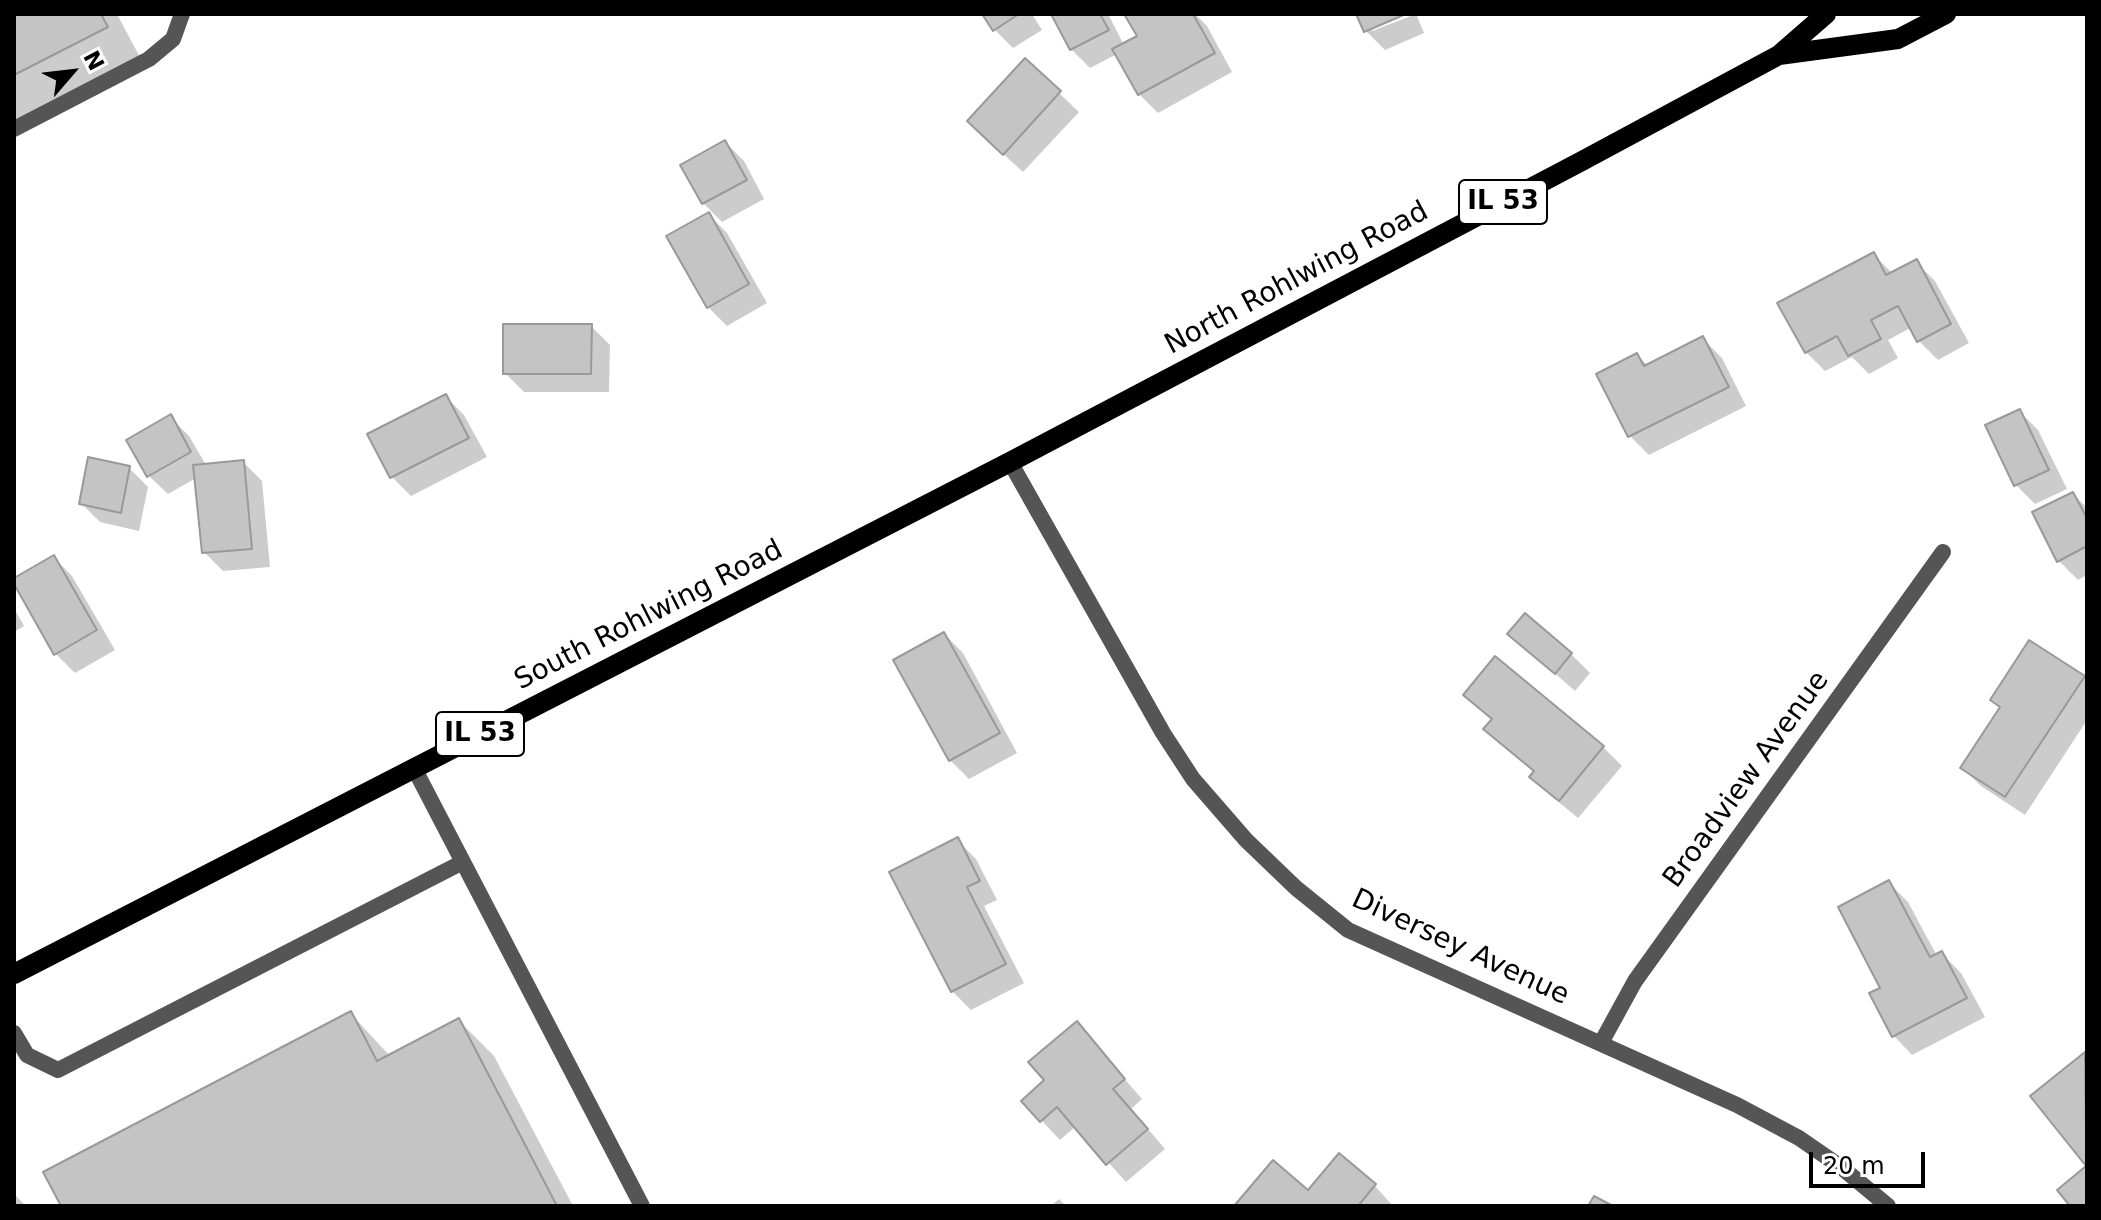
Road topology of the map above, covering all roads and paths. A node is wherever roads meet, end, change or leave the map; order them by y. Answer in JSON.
{"nodes":[{"id":1,"x":182,"y":14,"type":"edge"},
{"id":2,"x":1826,"y":14,"type":"edge"},
{"id":3,"x":1946,"y":14,"type":"edge"},
{"id":4,"x":1779,"y":55,"type":"junction"},
{"id":5,"x":14,"y":129,"type":"edge"},
{"id":6,"x":1010,"y":462,"type":"junction"},
{"id":7,"x":1943,"y":552,"type":"dead end"},
{"id":8,"x":414,"y":768,"type":"junction"},
{"id":9,"x":463,"y":862,"type":"junction"},
{"id":10,"x":14,"y":974,"type":"edge"},
{"id":11,"x":14,"y":1033,"type":"edge"},
{"id":12,"x":1601,"y":1043,"type":"junction"},
{"id":13,"x":642,"y":1206,"type":"edge"},
{"id":14,"x":1888,"y":1206,"type":"edge"}],
"edges":[{"from":1,"to":5,"type":"street"},
{"from":2,"to":4,"type":"main road","name":"North Rohlwing Road","number":"IL 53"},
{"from":3,"to":4,"type":"main road","name":"North Rohlwing Road","number":"IL 53"},
{"from":4,"to":6,"type":"main road","name":"North Rohlwing Road","number":"IL 53"},
{"from":6,"to":8,"type":"main road","name":"South Rohlwing Road","number":"IL 53"},
{"from":6,"to":12,"type":"street","name":"Diversey Avenue"},
{"from":7,"to":12,"type":"street","name":"Broadview Avenue"},
{"from":8,"to":9,"type":"street"},
{"from":8,"to":10,"type":"main road","name":"South Rohlwing Road","number":"IL 53"},
{"from":9,"to":11,"type":"street"},
{"from":9,"to":13,"type":"street"},
{"from":12,"to":14,"type":"street","name":"Diversey Avenue"}]}
